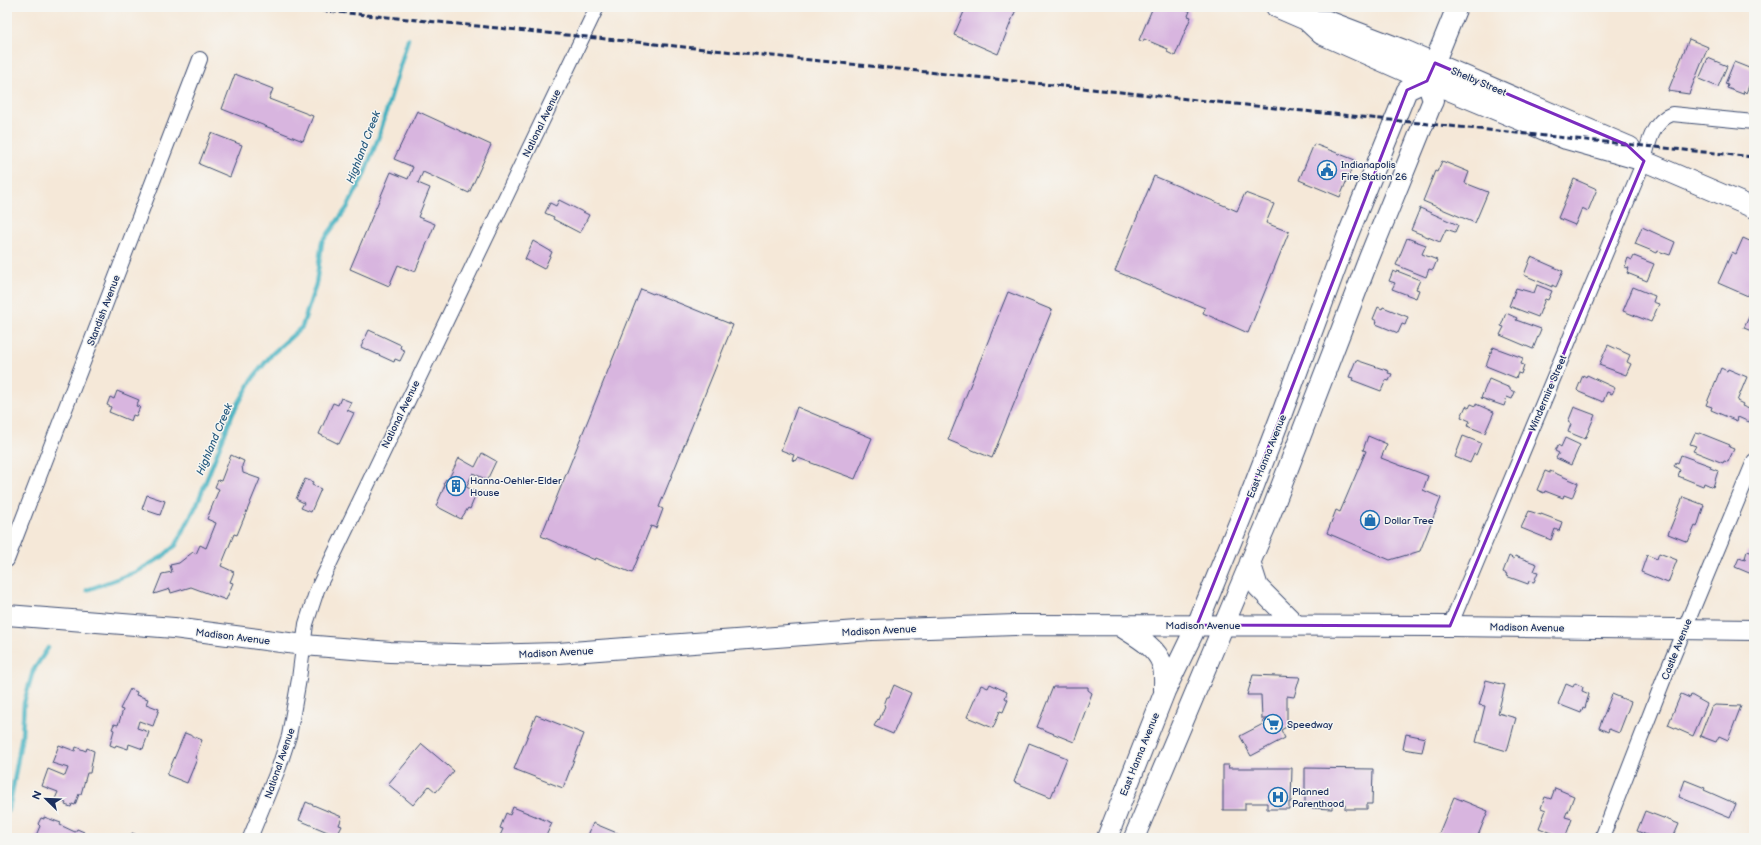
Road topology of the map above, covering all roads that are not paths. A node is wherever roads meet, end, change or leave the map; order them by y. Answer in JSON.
{"nodes":[{"id":1,"x":597,"y":7,"type":"edge"},
{"id":2,"x":1276,"y":7,"type":"edge"},
{"id":3,"x":1458,"y":7,"type":"edge"},
{"id":4,"x":1306,"y":20,"type":"junction"},
{"id":5,"x":200,"y":59,"type":"dead end"},
{"id":6,"x":1435,"y":63,"type":"junction"},
{"id":7,"x":1427,"y":81,"type":"junction"},
{"id":8,"x":1754,"y":122,"type":"edge"},
{"id":9,"x":1644,"y":161,"type":"junction"},
{"id":10,"x":1754,"y":208,"type":"edge"},
{"id":11,"x":1754,"y":461,"type":"edge"},
{"id":12,"x":7,"y":560,"type":"edge"},
{"id":13,"x":1250,"y":562,"type":"junction"},
{"id":14,"x":7,"y":615,"type":"edge"},
{"id":15,"x":1197,"y":625,"type":"junction"},
{"id":16,"x":1224,"y":625,"type":"junction"},
{"id":17,"x":1120,"y":626,"type":"junction"},
{"id":18,"x":1297,"y":626,"type":"junction"},
{"id":19,"x":1450,"y":626,"type":"junction"},
{"id":20,"x":1684,"y":630,"type":"junction"},
{"id":21,"x":1754,"y":630,"type":"edge"},
{"id":22,"x":304,"y":645,"type":"junction"},
{"id":23,"x":1164,"y":691,"type":"junction"},
{"id":24,"x":250,"y":838,"type":"edge"},
{"id":25,"x":1107,"y":838,"type":"edge"},
{"id":26,"x":1134,"y":838,"type":"edge"},
{"id":27,"x":1602,"y":838,"type":"edge"}],
"edges":[{"from":1,"to":22,"type":"street","name":"National Avenue"},
{"from":2,"to":4,"type":"main road","name":"Shelby Street"},
{"from":3,"to":6,"type":"main road"},
{"from":4,"to":6,"type":"main road","name":"Shelby Street"},
{"from":4,"to":7,"type":"main road","name":"Shelby Street"},
{"from":5,"to":12,"type":"street","name":"Standish Avenue"},
{"from":6,"to":7,"type":"main road"},
{"from":6,"to":9,"type":"main road","name":"Shelby Street"},
{"from":7,"to":9,"type":"main road","name":"Shelby Street"},
{"from":7,"to":13,"type":"main road"},
{"from":7,"to":15,"type":"main road","name":"East Hanna Avenue"},
{"from":8,"to":9,"type":"street","name":"Windermire Street"},
{"from":9,"to":10,"type":"main road","name":"Shelby Street"},
{"from":9,"to":19,"type":"street","name":"Windermire Street"},
{"from":11,"to":20,"type":"street","name":"Castle Avenue"},
{"from":13,"to":16,"type":"main road"},
{"from":13,"to":18,"type":"main road"},
{"from":14,"to":22,"type":"main road","name":"Madison Avenue"},
{"from":15,"to":16,"type":"main road","name":"Madison Avenue"},
{"from":15,"to":17,"type":"main road","name":"Madison Avenue"},
{"from":15,"to":23,"type":"main road","name":"East Hanna Avenue"},
{"from":16,"to":18,"type":"main road","name":"Madison Avenue"},
{"from":16,"to":26,"type":"main road"},
{"from":17,"to":22,"type":"main road","name":"Madison Avenue"},
{"from":17,"to":23,"type":"main road"},
{"from":18,"to":19,"type":"main road","name":"Madison Avenue"},
{"from":19,"to":20,"type":"main road","name":"Madison Avenue"},
{"from":20,"to":21,"type":"main road","name":"Madison Avenue"},
{"from":20,"to":27,"type":"street","name":"Castle Avenue"},
{"from":22,"to":24,"type":"street","name":"National Avenue"},
{"from":23,"to":25,"type":"main road","name":"East Hanna Avenue"}]}
